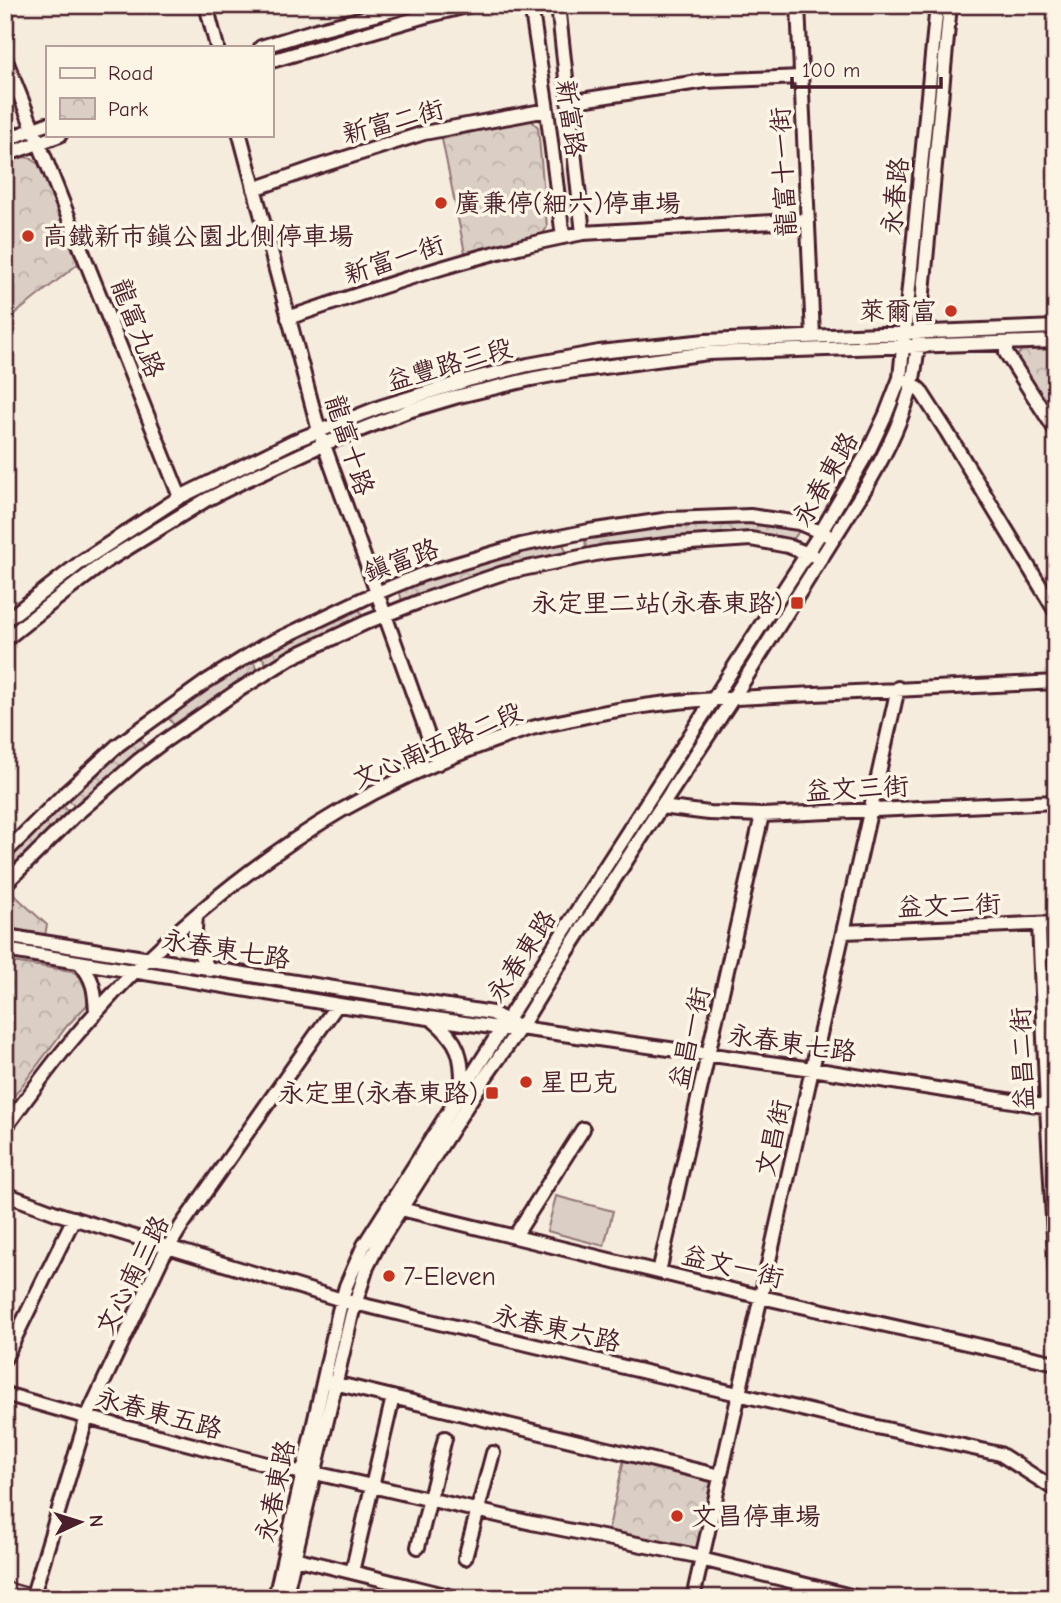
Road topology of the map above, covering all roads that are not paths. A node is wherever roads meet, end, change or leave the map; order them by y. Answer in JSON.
{"nodes":[{"id":1,"x":206,"y":5,"type":"edge"},
{"id":2,"x":412,"y":5,"type":"edge"},
{"id":3,"x":471,"y":5,"type":"edge"},
{"id":4,"x":531,"y":5,"type":"edge"},
{"id":5,"x":558,"y":5,"type":"edge"},
{"id":6,"x":798,"y":5,"type":"edge"},
{"id":7,"x":937,"y":5,"type":"edge"},
{"id":8,"x":950,"y":5,"type":"edge"},
{"id":9,"x":217,"y":46,"type":"edge"},
{"id":10,"x":264,"y":46,"type":"edge"},
{"id":11,"x":5,"y":58,"type":"edge"},
{"id":12,"x":273,"y":60,"type":"edge"},
{"id":13,"x":801,"y":77,"type":"junction"},
{"id":14,"x":568,"y":102,"type":"junction"},
{"id":15,"x":547,"y":110,"type":"junction"},
{"id":16,"x":46,"y":124,"type":"edge"},
{"id":17,"x":34,"y":129,"type":"junction"},
{"id":18,"x":58,"y":136,"type":"edge"},
{"id":19,"x":240,"y":136,"type":"edge"},
{"id":20,"x":5,"y":140,"type":"edge"},
{"id":21,"x":39,"y":143,"type":"junction"},
{"id":22,"x":5,"y":155,"type":"edge"},
{"id":23,"x":254,"y":189,"type":"junction"},
{"id":24,"x":808,"y":220,"type":"junction"},
{"id":25,"x":583,"y":233,"type":"junction"},
{"id":26,"x":564,"y":237,"type":"junction"},
{"id":27,"x":288,"y":318,"type":"junction"},
{"id":28,"x":1056,"y":327,"type":"edge"},
{"id":29,"x":813,"y":336,"type":"junction"},
{"id":30,"x":904,"y":339,"type":"junction"},
{"id":31,"x":918,"y":339,"type":"junction"},
{"id":32,"x":1056,"y":341,"type":"edge"},
{"id":33,"x":1006,"y":343,"type":"junction"},
{"id":34,"x":906,"y":380,"type":"junction"},
{"id":35,"x":319,"y":431,"type":"junction"},
{"id":36,"x":1056,"y":431,"type":"edge"},
{"id":37,"x":324,"y":444,"type":"junction"},
{"id":38,"x":180,"y":497,"type":"junction"},
{"id":39,"x":821,"y":532,"type":"junction"},
{"id":40,"x":572,"y":534,"type":"junction"},
{"id":41,"x":834,"y":538,"type":"junction"},
{"id":42,"x":807,"y":553,"type":"junction"},
{"id":43,"x":578,"y":558,"type":"junction"},
{"id":44,"x":821,"y":558,"type":"junction"},
{"id":45,"x":51,"y":585,"type":"junction"},
{"id":46,"x":376,"y":593,"type":"junction"},
{"id":47,"x":60,"y":596,"type":"junction"},
{"id":48,"x":1056,"y":612,"type":"edge"},
{"id":49,"x":384,"y":615,"type":"junction"},
{"id":50,"x":5,"y":621,"type":"edge"},
{"id":51,"x":5,"y":640,"type":"edge"},
{"id":52,"x":254,"y":652,"type":"junction"},
{"id":53,"x":267,"y":673,"type":"junction"},
{"id":54,"x":1056,"y":682,"type":"edge"},
{"id":55,"x":898,"y":688,"type":"junction"},
{"id":56,"x":733,"y":698,"type":"junction"},
{"id":57,"x":715,"y":699,"type":"junction"},
{"id":58,"x":149,"y":722,"type":"junction"},
{"id":59,"x":163,"y":742,"type":"junction"},
{"id":60,"x":438,"y":763,"type":"junction"},
{"id":61,"x":61,"y":798,"type":"junction"},
{"id":62,"x":1056,"y":802,"type":"edge"},
{"id":63,"x":661,"y":807,"type":"junction"},
{"id":64,"x":872,"y":810,"type":"junction"},
{"id":65,"x":77,"y":814,"type":"junction"},
{"id":66,"x":762,"y":815,"type":"junction"},
{"id":67,"x":5,"y":853,"type":"edge"},
{"id":68,"x":5,"y":884,"type":"edge"},
{"id":69,"x":195,"y":917,"type":"junction"},
{"id":70,"x":1056,"y":923,"type":"edge"},
{"id":71,"x":1040,"y":924,"type":"junction"},
{"id":72,"x":844,"y":932,"type":"junction"},
{"id":73,"x":5,"y":936,"type":"edge"},
{"id":74,"x":5,"y":950,"type":"edge"},
{"id":75,"x":149,"y":960,"type":"junction"},
{"id":76,"x":79,"y":962,"type":"junction"},
{"id":77,"x":210,"y":970,"type":"junction"},
{"id":78,"x":136,"y":972,"type":"junction"},
{"id":79,"x":337,"y":1005,"type":"junction"},
{"id":80,"x":96,"y":1013,"type":"junction"},
{"id":81,"x":433,"y":1020,"type":"junction"},
{"id":82,"x":503,"y":1025,"type":"junction"},
{"id":83,"x":520,"y":1028,"type":"junction"},
{"id":84,"x":709,"y":1054,"type":"junction"},
{"id":85,"x":813,"y":1069,"type":"junction"},
{"id":86,"x":461,"y":1091,"type":"junction"},
{"id":87,"x":1051,"y":1107,"type":"edge"},
{"id":88,"x":5,"y":1128,"type":"edge"},
{"id":89,"x":583,"y":1129,"type":"dead end"},
{"id":90,"x":5,"y":1194,"type":"edge"},
{"id":91,"x":401,"y":1209,"type":"junction"},
{"id":92,"x":74,"y":1218,"type":"junction"},
{"id":93,"x":515,"y":1236,"type":"junction"},
{"id":94,"x":168,"y":1246,"type":"junction"},
{"id":95,"x":659,"y":1272,"type":"junction"},
{"id":96,"x":1056,"y":1275,"type":"edge"},
{"id":97,"x":761,"y":1297,"type":"junction"},
{"id":98,"x":342,"y":1300,"type":"junction"},
{"id":99,"x":356,"y":1303,"type":"junction"},
{"id":100,"x":5,"y":1358,"type":"edge"},
{"id":101,"x":1056,"y":1363,"type":"edge"},
{"id":102,"x":329,"y":1382,"type":"junction"},
{"id":103,"x":5,"y":1394,"type":"edge"},
{"id":104,"x":739,"y":1394,"type":"junction"},
{"id":105,"x":393,"y":1397,"type":"junction"},
{"id":106,"x":87,"y":1417,"type":"junction"},
{"id":107,"x":446,"y":1438,"type":"dead end"},
{"id":108,"x":493,"y":1453,"type":"dead end"},
{"id":109,"x":309,"y":1472,"type":"junction"},
{"id":110,"x":720,"y":1476,"type":"junction"},
{"id":111,"x":372,"y":1486,"type":"junction"},
{"id":112,"x":1056,"y":1490,"type":"edge"},
{"id":113,"x":430,"y":1500,"type":"junction"},
{"id":114,"x":478,"y":1511,"type":"junction"},
{"id":115,"x":418,"y":1548,"type":"dead end"},
{"id":116,"x":465,"y":1558,"type":"dead end"},
{"id":117,"x":702,"y":1558,"type":"junction"},
{"id":118,"x":294,"y":1559,"type":"junction"},
{"id":119,"x":352,"y":1572,"type":"junction"},
{"id":120,"x":5,"y":1591,"type":"edge"},
{"id":121,"x":31,"y":1598,"type":"edge"},
{"id":122,"x":275,"y":1598,"type":"edge"},
{"id":123,"x":285,"y":1598,"type":"edge"},
{"id":124,"x":457,"y":1598,"type":"edge"},
{"id":125,"x":693,"y":1598,"type":"edge"},
{"id":126,"x":859,"y":1598,"type":"edge"}],
"edges":[{"from":1,"to":9,"type":"street"},
{"from":2,"to":10,"type":"street"},
{"from":3,"to":12,"type":"street"},
{"from":4,"to":15,"type":"street","name":"新富路"},
{"from":5,"to":14,"type":"street","name":"新富路"},
{"from":6,"to":13,"type":"street","name":"龍富十一街"},
{"from":7,"to":30,"type":"street","name":"永春路"},
{"from":8,"to":31,"type":"street","name":"永春路"},
{"from":11,"to":17,"type":"street","name":"龍富九路"},
{"from":13,"to":14,"type":"street"},
{"from":13,"to":24,"type":"street","name":"龍富十一街"},
{"from":14,"to":25,"type":"street","name":"新富路"},
{"from":15,"to":23,"type":"street","name":"新富二街"},
{"from":15,"to":26,"type":"street","name":"新富路"},
{"from":16,"to":17,"type":"street"},
{"from":17,"to":20,"type":"street"},
{"from":17,"to":21,"type":"street","name":"龍富九路"},
{"from":18,"to":21,"type":"street"},
{"from":19,"to":23,"type":"street","name":"龍富十路"},
{"from":21,"to":22,"type":"street"},
{"from":21,"to":38,"type":"street","name":"龍富九路"},
{"from":23,"to":27,"type":"street","name":"龍富十路"},
{"from":24,"to":25,"type":"street","name":"新富一街"},
{"from":24,"to":29,"type":"street","name":"龍富十一街"},
{"from":25,"to":26,"type":"street","name":"新富一街"},
{"from":26,"to":27,"type":"street","name":"新富一街"},
{"from":27,"to":35,"type":"street","name":"龍富十路"},
{"from":28,"to":31,"type":"street"},
{"from":29,"to":30,"type":"street","name":"益豐路三段"},
{"from":29,"to":35,"type":"street","name":"益豐路三段"},
{"from":30,"to":31,"type":"street"},
{"from":30,"to":34,"type":"street","name":"永春路"},
{"from":30,"to":37,"type":"street","name":"益豐路三段"},
{"from":31,"to":33,"type":"street"},
{"from":31,"to":34,"type":"street","name":"永春路"},
{"from":32,"to":33,"type":"street"},
{"from":33,"to":36,"type":"street"},
{"from":34,"to":39,"type":"street","name":"永春東路"},
{"from":34,"to":41,"type":"street","name":"永春東路"},
{"from":34,"to":48,"type":"street"},
{"from":35,"to":37,"type":"street","name":"龍富十路"},
{"from":35,"to":38,"type":"street","name":"益豐路三段"},
{"from":37,"to":46,"type":"street","name":"龍富十路"},
{"from":37,"to":47,"type":"street","name":"益豐路三段"},
{"from":38,"to":45,"type":"street","name":"益豐路三段"},
{"from":39,"to":40,"type":"street","name":"鎮富路"},
{"from":39,"to":41,"type":"street","name":"鎮富路"},
{"from":39,"to":42,"type":"street","name":"永春東路"},
{"from":40,"to":43,"type":"street"},
{"from":40,"to":46,"type":"street","name":"鎮富路"},
{"from":41,"to":44,"type":"street","name":"永春東路"},
{"from":42,"to":43,"type":"street","name":"鎮富路"},
{"from":42,"to":44,"type":"street","name":"鎮富路"},
{"from":42,"to":57,"type":"street","name":"永春東路"},
{"from":43,"to":49,"type":"street","name":"鎮富路"},
{"from":44,"to":56,"type":"street","name":"永春東路"},
{"from":45,"to":47,"type":"street"},
{"from":45,"to":50,"type":"street","name":"益豐路三段"},
{"from":46,"to":49,"type":"street","name":"龍富十路"},
{"from":46,"to":52,"type":"street","name":"鎮富路"},
{"from":47,"to":51,"type":"street","name":"益豐路三段"},
{"from":49,"to":53,"type":"street","name":"鎮富路"},
{"from":49,"to":60,"type":"street","name":"龍富十路"},
{"from":52,"to":53,"type":"street"},
{"from":52,"to":58,"type":"street","name":"鎮富路"},
{"from":53,"to":59,"type":"street","name":"鎮富路"},
{"from":54,"to":55,"type":"street","name":"文心南五路二段"},
{"from":55,"to":56,"type":"street","name":"文心南五路二段"},
{"from":55,"to":64,"type":"street","name":"文昌街"},
{"from":56,"to":57,"type":"street","name":"文心南五路二段"},
{"from":56,"to":63,"type":"street","name":"永春東路"},
{"from":57,"to":60,"type":"street","name":"文心南五路二段"},
{"from":57,"to":82,"type":"street","name":"永春東路"},
{"from":58,"to":59,"type":"street"},
{"from":58,"to":61,"type":"street","name":"鎮富路"},
{"from":59,"to":65,"type":"street","name":"鎮富路"},
{"from":60,"to":69,"type":"street","name":"文心南五路二段"},
{"from":61,"to":65,"type":"street"},
{"from":61,"to":67,"type":"street","name":"鎮富路"},
{"from":62,"to":64,"type":"street","name":"益文三街"},
{"from":63,"to":66,"type":"street","name":"益文三街"},
{"from":63,"to":83,"type":"street","name":"永春東路"},
{"from":64,"to":66,"type":"street","name":"益文三街"},
{"from":64,"to":72,"type":"street","name":"文昌街"},
{"from":65,"to":68,"type":"street","name":"鎮富路"},
{"from":66,"to":84,"type":"street","name":"益昌一街"},
{"from":69,"to":75,"type":"street","name":"文心南五路二段"},
{"from":69,"to":77,"type":"street"},
{"from":70,"to":71,"type":"street","name":"益文二街"},
{"from":71,"to":72,"type":"street","name":"益文二街"},
{"from":71,"to":87,"type":"street","name":"益昌二街"},
{"from":72,"to":85,"type":"street","name":"文昌街"},
{"from":73,"to":75,"type":"street","name":"永春東七路"},
{"from":74,"to":76,"type":"street","name":"永春東七路"},
{"from":75,"to":77,"type":"street","name":"永春東七路"},
{"from":75,"to":78,"type":"street","name":"文心南五路二段"},
{"from":76,"to":78,"type":"street","name":"永春東七路"},
{"from":76,"to":80,"type":"street"},
{"from":77,"to":82,"type":"street","name":"永春東七路"},
{"from":78,"to":79,"type":"street","name":"永春東七路"},
{"from":78,"to":80,"type":"street","name":"文心南五路二段"},
{"from":79,"to":81,"type":"street","name":"永春東七路"},
{"from":79,"to":94,"type":"street","name":"文心南三路"},
{"from":80,"to":88,"type":"street","name":"文心南五路二段"},
{"from":81,"to":82,"type":"street","name":"永春東七路"},
{"from":81,"to":86,"type":"street"},
{"from":82,"to":83,"type":"street","name":"永春東七路"},
{"from":82,"to":86,"type":"street","name":"永春東路"},
{"from":83,"to":84,"type":"street","name":"永春東七路"},
{"from":83,"to":91,"type":"street","name":"永春東路"},
{"from":84,"to":85,"type":"street","name":"永春東七路"},
{"from":84,"to":95,"type":"street","name":"益昌一街"},
{"from":85,"to":87,"type":"street","name":"永春東七路"},
{"from":85,"to":97,"type":"street","name":"文昌街"},
{"from":86,"to":98,"type":"street","name":"永春東路"},
{"from":87,"to":96,"type":"street","name":"益昌二街"},
{"from":89,"to":93,"type":"street"},
{"from":90,"to":92,"type":"street","name":"永春東六路"},
{"from":91,"to":93,"type":"street","name":"益文一街"},
{"from":91,"to":99,"type":"street","name":"永春東路"},
{"from":92,"to":94,"type":"street","name":"永春東六路"},
{"from":92,"to":100,"type":"street"},
{"from":93,"to":95,"type":"street","name":"益文一街"},
{"from":94,"to":98,"type":"street","name":"永春東六路"},
{"from":94,"to":106,"type":"street","name":"文心南三路"},
{"from":95,"to":97,"type":"street","name":"益文一街"},
{"from":97,"to":101,"type":"street","name":"益文一街"},
{"from":97,"to":104,"type":"street","name":"文昌街"},
{"from":98,"to":99,"type":"street","name":"永春東六路"},
{"from":98,"to":102,"type":"street","name":"永春東路"},
{"from":99,"to":102,"type":"street","name":"永春東路"},
{"from":99,"to":104,"type":"street","name":"永春東六路"},
{"from":102,"to":105,"type":"street"},
{"from":102,"to":109,"type":"street","name":"永春東路"},
{"from":103,"to":106,"type":"street","name":"永春東五路"},
{"from":104,"to":110,"type":"street","name":"文昌街"},
{"from":104,"to":112,"type":"street","name":"永春東六路"},
{"from":105,"to":110,"type":"street"},
{"from":105,"to":111,"type":"street"},
{"from":106,"to":109,"type":"street","name":"永春東五路"},
{"from":106,"to":121,"type":"street","name":"文心南三路"},
{"from":107,"to":113,"type":"street"},
{"from":108,"to":114,"type":"street"},
{"from":109,"to":111,"type":"street","name":"永春東五路"},
{"from":109,"to":118,"type":"street","name":"永春東路"},
{"from":109,"to":122,"type":"street","name":"永春東路"},
{"from":110,"to":117,"type":"street","name":"文昌街"},
{"from":111,"to":113,"type":"street","name":"永春東五路"},
{"from":111,"to":119,"type":"street"},
{"from":113,"to":114,"type":"street","name":"永春東五路"},
{"from":113,"to":115,"type":"street"},
{"from":114,"to":116,"type":"street"},
{"from":114,"to":117,"type":"street","name":"永春東五路"},
{"from":117,"to":125,"type":"street","name":"文昌街"},
{"from":117,"to":126,"type":"street","name":"永春東五路"},
{"from":118,"to":119,"type":"street"},
{"from":118,"to":123,"type":"street","name":"永春東路"},
{"from":119,"to":124,"type":"street"},
{"from":120,"to":121,"type":"main road"}]}
